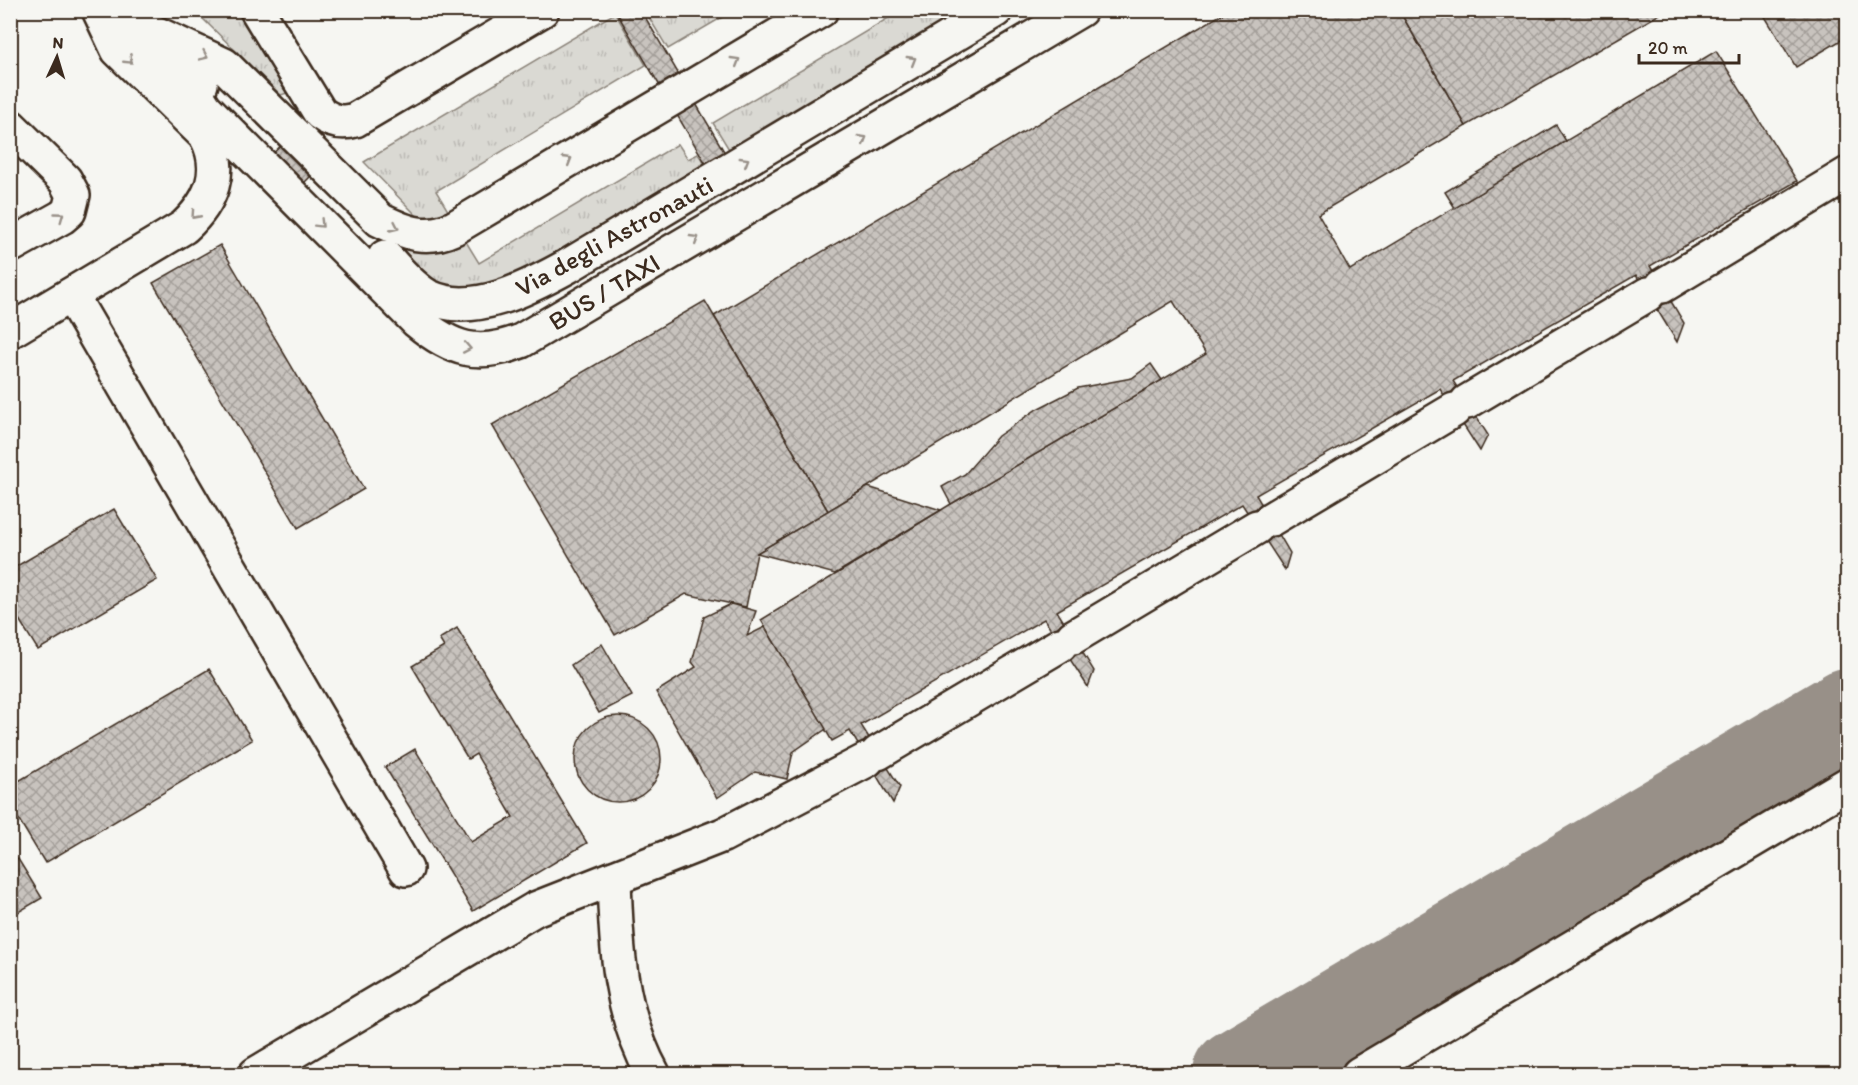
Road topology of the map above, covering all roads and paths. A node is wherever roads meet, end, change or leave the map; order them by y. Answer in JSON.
{"nodes":[{"id":1,"x":99,"y":10,"type":"edge"},
{"id":2,"x":257,"y":10,"type":"edge"},
{"id":3,"x":542,"y":10,"type":"edge"},
{"id":4,"x":821,"y":10,"type":"edge"},
{"id":5,"x":996,"y":10,"type":"edge"},
{"id":6,"x":1080,"y":10,"type":"edge"},
{"id":7,"x":126,"y":16,"type":"edge"},
{"id":8,"x":182,"y":72,"type":"junction"},
{"id":9,"x":10,"y":126,"type":"edge"},
{"id":10,"x":1848,"y":174,"type":"edge"},
{"id":11,"x":10,"y":246,"type":"edge"},
{"id":12,"x":71,"y":295,"type":"junction"},
{"id":13,"x":10,"y":331,"type":"edge"},
{"id":14,"x":1848,"y":783,"type":"edge"},
{"id":15,"x":406,"y":869,"type":"dead end"},
{"id":16,"x":614,"y":878,"type":"junction"},
{"id":17,"x":256,"y":1074,"type":"edge"},
{"id":18,"x":654,"y":1074,"type":"edge"},
{"id":19,"x":1359,"y":1074,"type":"edge"}],
"edges":[{"from":1,"to":12,"type":"street","one_way":true},
{"from":2,"to":3,"type":"street"},
{"from":7,"to":4,"type":"street","one_way":true},
{"from":8,"to":5,"type":"street","name":"Via degli Astronauti","one_way":true},
{"from":8,"to":6,"type":"street","name":"BUS / TAXI","one_way":true},
{"from":7,"to":8,"type":"street","name":"Via degli Astronauti"},
{"from":11,"to":9,"type":"street","one_way":true},
{"from":10,"to":16,"type":"street"},
{"from":12,"to":13,"type":"street"},
{"from":12,"to":15,"type":"street"},
{"from":14,"to":19,"type":"street"},
{"from":16,"to":17,"type":"street"},
{"from":16,"to":18,"type":"street"}]}
